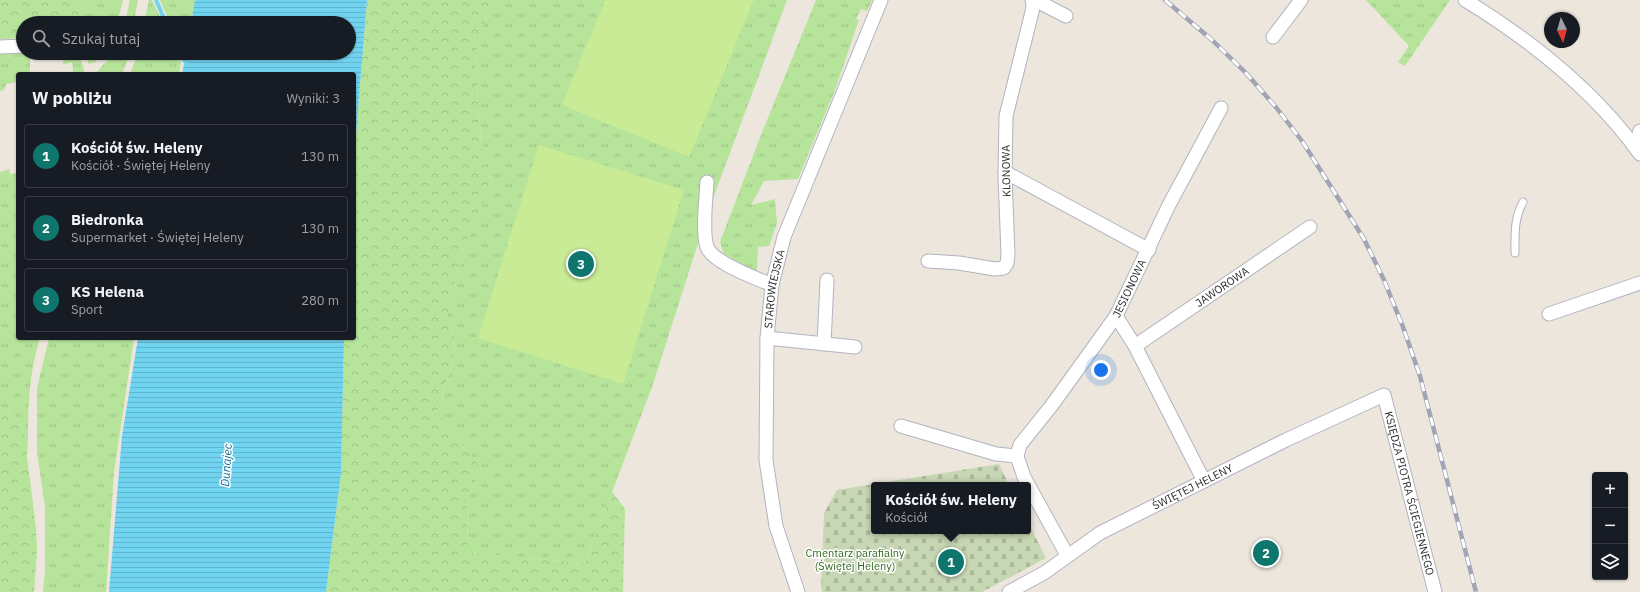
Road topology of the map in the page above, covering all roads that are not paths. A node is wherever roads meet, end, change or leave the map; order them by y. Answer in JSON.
{"nodes":[{"id":1,"x":881,"y":0,"type":"edge"},
{"id":2,"x":1033,"y":0,"type":"edge"},
{"id":3,"x":1301,"y":0,"type":"edge"},
{"id":4,"x":1465,"y":0,"type":"edge"},
{"id":5,"x":1066,"y":16,"type":"dead end"},
{"id":6,"x":1273,"y":37,"type":"dead end"},
{"id":7,"x":16,"y":47,"type":"edge"},
{"id":8,"x":0,"y":48,"type":"edge"},
{"id":9,"x":1221,"y":108,"type":"dead end"},
{"id":10,"x":1640,"y":131,"type":"edge"},
{"id":11,"x":1638,"y":150,"type":"edge"},
{"id":12,"x":1005,"y":172,"type":"junction"},
{"id":13,"x":707,"y":182,"type":"dead end"},
{"id":14,"x":1523,"y":202,"type":"dead end"},
{"id":15,"x":1310,"y":227,"type":"dead end"},
{"id":16,"x":1149,"y":250,"type":"junction"},
{"id":17,"x":1515,"y":253,"type":"dead end"},
{"id":18,"x":928,"y":261,"type":"dead end"},
{"id":19,"x":827,"y":280,"type":"dead end"},
{"id":20,"x":772,"y":285,"type":"junction"},
{"id":21,"x":1638,"y":288,"type":"edge"},
{"id":22,"x":1549,"y":314,"type":"dead end"},
{"id":23,"x":1116,"y":316,"type":"junction"},
{"id":24,"x":767,"y":338,"type":"junction"},
{"id":25,"x":824,"y":344,"type":"junction"},
{"id":26,"x":1135,"y":346,"type":"junction"},
{"id":27,"x":855,"y":347,"type":"dead end"},
{"id":28,"x":1384,"y":395,"type":"joint"},
{"id":29,"x":901,"y":426,"type":"dead end"},
{"id":30,"x":1017,"y":456,"type":"junction"},
{"id":31,"x":1204,"y":481,"type":"junction"},
{"id":32,"x":1027,"y":482,"type":"edge"},
{"id":33,"x":1031,"y":490,"type":"edge"},
{"id":34,"x":1067,"y":555,"type":"junction"},
{"id":35,"x":798,"y":592,"type":"edge"},
{"id":36,"x":1009,"y":592,"type":"edge"},
{"id":37,"x":1435,"y":592,"type":"edge"}],
"edges":[{"from":1,"to":20,"type":"street","name":"STAROWIEJSKA"},
{"from":2,"to":5,"type":"street","name":"KLONOWA"},
{"from":2,"to":12,"type":"street","name":"KLONOWA"},
{"from":3,"to":6,"type":"street"},
{"from":4,"to":11,"type":"street"},
{"from":7,"to":8,"type":"street"},
{"from":9,"to":16,"type":"street","name":"JESIONOWA"},
{"from":10,"to":11,"type":"street"},
{"from":12,"to":16,"type":"street"},
{"from":12,"to":18,"type":"street","name":"KLONOWA"},
{"from":13,"to":20,"type":"street"},
{"from":14,"to":17,"type":"lane"},
{"from":15,"to":26,"type":"street","name":"JAWOROWA"},
{"from":16,"to":23,"type":"street","name":"JESIONOWA"},
{"from":19,"to":25,"type":"street"},
{"from":20,"to":24,"type":"street","name":"STAROWIEJSKA"},
{"from":21,"to":22,"type":"street"},
{"from":23,"to":26,"type":"street"},
{"from":23,"to":30,"type":"street","name":"JESIONOWA"},
{"from":24,"to":25,"type":"street"},
{"from":24,"to":35,"type":"street","name":"STAROWIEJSKA"},
{"from":25,"to":27,"type":"street"},
{"from":26,"to":31,"type":"street"},
{"from":28,"to":31,"type":"street","name":"ŚWIĘTEJ HELENY"},
{"from":28,"to":37,"type":"street","name":"KSIĘDZA PIOTRA ŚCIEGIENNEGO"},
{"from":29,"to":30,"type":"street"},
{"from":30,"to":32,"type":"street"},
{"from":31,"to":34,"type":"street","name":"ŚWIĘTEJ HELENY"},
{"from":33,"to":34,"type":"street"},
{"from":34,"to":36,"type":"street","name":"ŚWIĘTEJ HELENY"}]}
